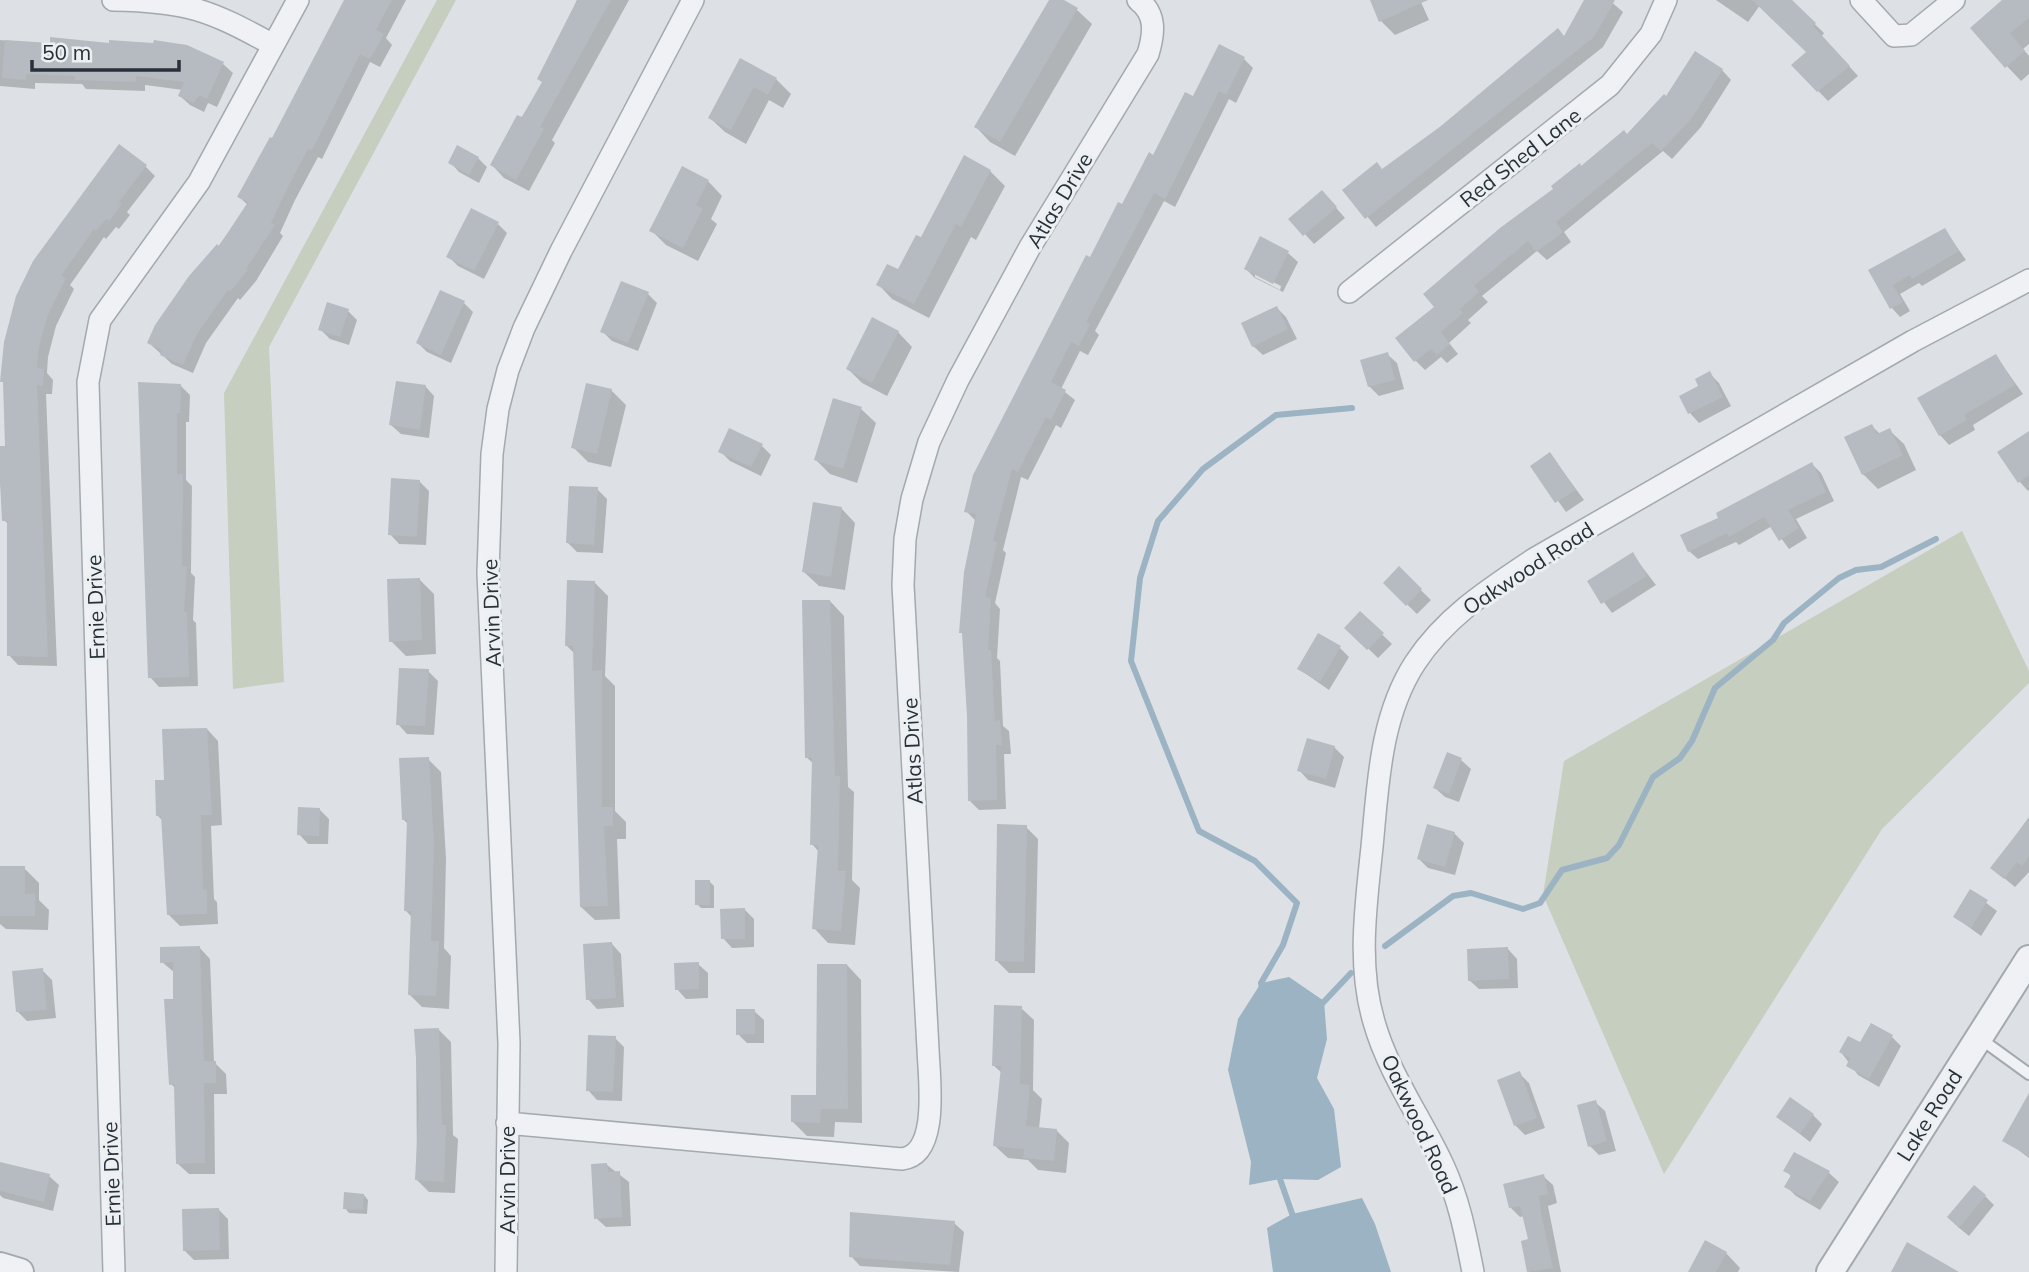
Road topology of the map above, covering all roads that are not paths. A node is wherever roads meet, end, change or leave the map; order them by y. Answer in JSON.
{"nodes":[{"id":1,"x":113,"y":0,"type":"edge"},
{"id":2,"x":298,"y":0,"type":"edge"},
{"id":3,"x":693,"y":0,"type":"edge"},
{"id":4,"x":1138,"y":0,"type":"edge"},
{"id":5,"x":1666,"y":0,"type":"edge"},
{"id":6,"x":1861,"y":0,"type":"edge"},
{"id":7,"x":1954,"y":0,"type":"edge"},
{"id":8,"x":273,"y":46,"type":"junction"},
{"id":9,"x":2029,"y":280,"type":"edge"},
{"id":10,"x":1349,"y":292,"type":"dead end"},
{"id":11,"x":2029,"y":959,"type":"edge"},
{"id":12,"x":1978,"y":1037,"type":"junction"},
{"id":13,"x":2029,"y":1074,"type":"edge"},
{"id":14,"x":508,"y":1122,"type":"junction"},
{"id":15,"x":0,"y":1266,"type":"edge"},
{"id":16,"x":20,"y":1272,"type":"edge"},
{"id":17,"x":114,"y":1272,"type":"edge"},
{"id":18,"x":506,"y":1272,"type":"edge"},
{"id":19,"x":1473,"y":1272,"type":"edge"},
{"id":20,"x":1830,"y":1272,"type":"edge"}],
"edges":[{"from":1,"to":8,"type":"street"},
{"from":2,"to":8,"type":"street","name":"Ernie Drive"},
{"from":3,"to":14,"type":"street","name":"Arvin Drive"},
{"from":4,"to":14,"type":"street","name":"Atlas Drive"},
{"from":5,"to":10,"type":"street","name":"Red Shed Lane"},
{"from":6,"to":7,"type":"street"},
{"from":8,"to":17,"type":"street","name":"Ernie Drive"},
{"from":9,"to":19,"type":"street","name":"Oakwood Road"},
{"from":11,"to":12,"type":"street","name":"Lake Road"},
{"from":12,"to":13,"type":"lane"},
{"from":12,"to":20,"type":"street","name":"Lake Road"},
{"from":14,"to":18,"type":"street","name":"Arvin Drive"},
{"from":15,"to":16,"type":"street"}]}
